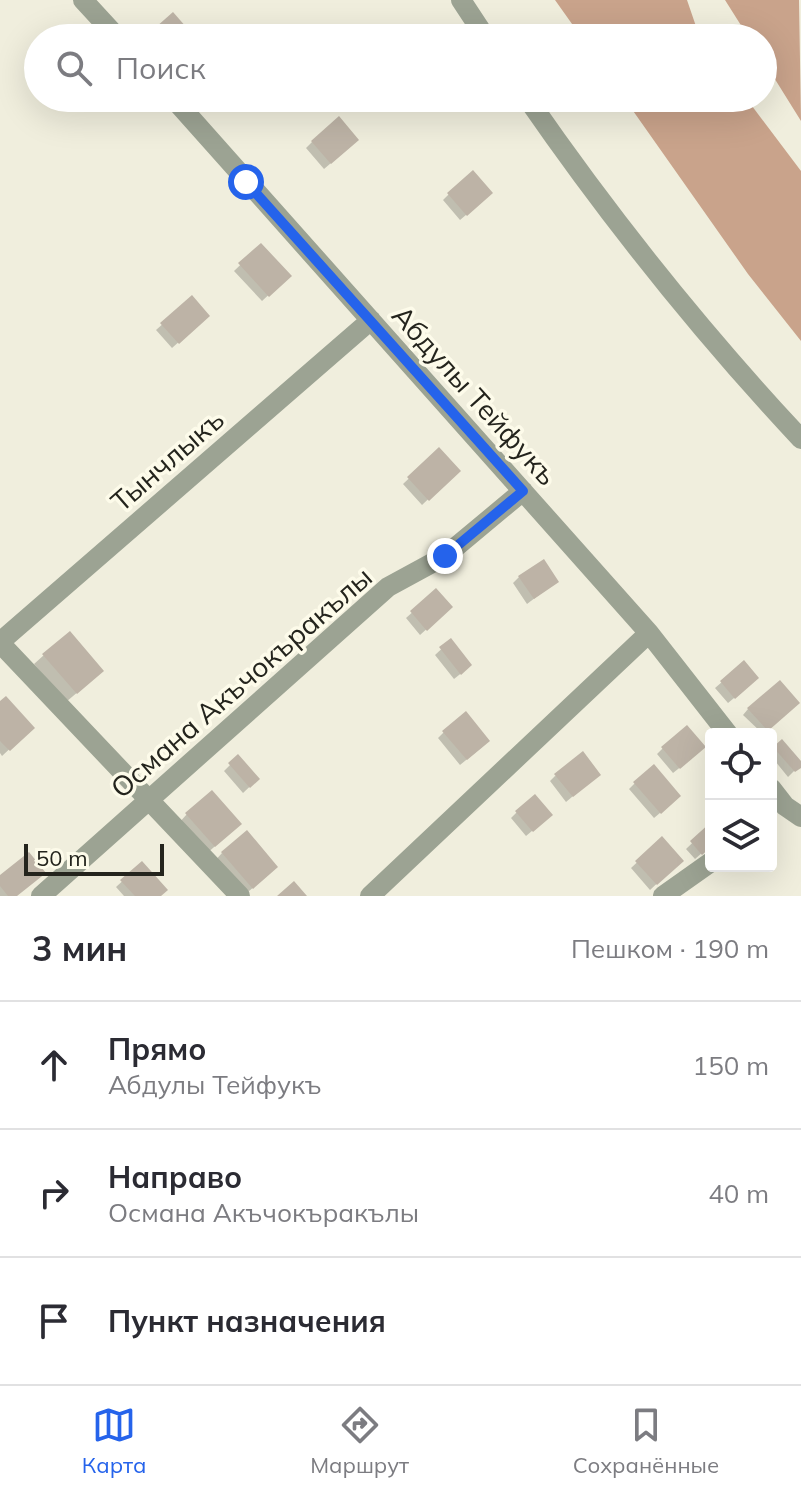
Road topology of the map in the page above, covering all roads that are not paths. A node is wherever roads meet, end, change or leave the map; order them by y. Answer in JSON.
{"nodes":[{"id":1,"x":83,"y":0,"type":"edge"},
{"id":2,"x":461,"y":0,"type":"edge"},
{"id":3,"x":105,"y":24,"type":"edge"},
{"id":4,"x":477,"y":24,"type":"edge"},
{"id":5,"x":185,"y":112,"type":"edge"},
{"id":6,"x":537,"y":112,"type":"edge"},
{"id":7,"x":371,"y":320,"type":"junction"},
{"id":8,"x":801,"y":439,"type":"edge"},
{"id":9,"x":523,"y":491,"type":"junction"},
{"id":10,"x":649,"y":633,"type":"junction"},
{"id":11,"x":0,"y":642,"type":"edge"},
{"id":12,"x":723,"y":728,"type":"edge"},
{"id":13,"x":150,"y":799,"type":"junction"},
{"id":14,"x":705,"y":866,"type":"edge"},
{"id":15,"x":41,"y":896,"type":"edge"},
{"id":16,"x":240,"y":896,"type":"edge"},
{"id":17,"x":370,"y":896,"type":"edge"},
{"id":18,"x":663,"y":896,"type":"edge"}],
"edges":[{"from":1,"to":3,"type":"street"},
{"from":2,"to":4,"type":"street"},
{"from":5,"to":7,"type":"street","name":"Абдулы Тейфукъ"},
{"from":6,"to":8,"type":"street"},
{"from":7,"to":9,"type":"street","name":"Абдулы Тейфукъ"},
{"from":7,"to":11,"type":"street","name":"Тынчлыкъ"},
{"from":9,"to":10,"type":"street","name":"Абдулы Тейфукъ"},
{"from":9,"to":13,"type":"street","name":"Османа Акъчокъракълы"},
{"from":10,"to":12,"type":"street","name":"Абдулы Тейфукъ"},
{"from":10,"to":17,"type":"street"},
{"from":11,"to":13,"type":"street"},
{"from":13,"to":15,"type":"street","name":"Османа Акъчокъракълы"},
{"from":13,"to":16,"type":"street"},
{"from":14,"to":18,"type":"street"}]}
